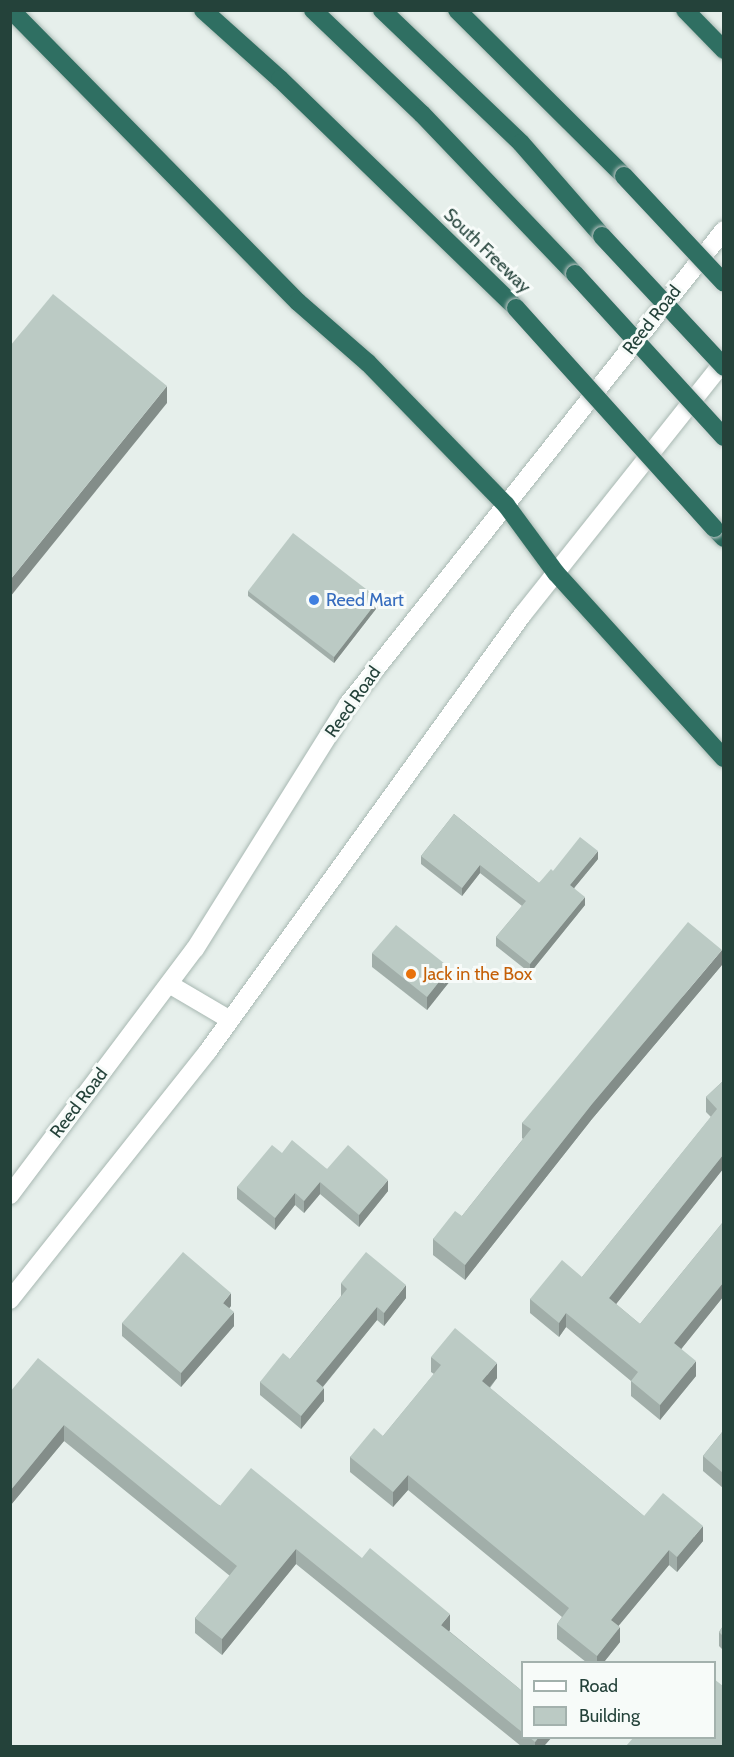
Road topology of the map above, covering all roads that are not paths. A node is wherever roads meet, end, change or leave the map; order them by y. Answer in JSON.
{"nodes":[{"id":1,"x":11,"y":10,"type":"edge"},
{"id":2,"x":203,"y":10,"type":"edge"},
{"id":3,"x":312,"y":10,"type":"edge"},
{"id":4,"x":382,"y":10,"type":"edge"},
{"id":5,"x":457,"y":10,"type":"edge"},
{"id":6,"x":685,"y":10,"type":"edge"},
{"id":7,"x":723,"y":50,"type":"edge"},
{"id":8,"x":723,"y":230,"type":"edge"},
{"id":9,"x":723,"y":283,"type":"edge"},
{"id":10,"x":723,"y":361,"type":"edge"},
{"id":11,"x":723,"y":367,"type":"edge"},
{"id":12,"x":723,"y":437,"type":"edge"},
{"id":13,"x":506,"y":505,"type":"junction"},
{"id":14,"x":719,"y":533,"type":"edge"},
{"id":15,"x":556,"y":573,"type":"junction"},
{"id":16,"x":723,"y":758,"type":"edge"},
{"id":17,"x":169,"y":984,"type":"junction"},
{"id":18,"x":230,"y":1020,"type":"junction"},
{"id":19,"x":10,"y":1194,"type":"edge"},
{"id":20,"x":10,"y":1300,"type":"edge"}],
"edges":[{"from":1,"to":13,"type":"highway"},
{"from":2,"to":14,"type":"highway","name":"South Freeway","bridge":true},
{"from":3,"to":12,"type":"highway","bridge":true},
{"from":4,"to":11,"type":"highway","bridge":true},
{"from":5,"to":9,"type":"highway","bridge":true},
{"from":6,"to":7,"type":"highway"},
{"from":8,"to":13,"type":"street","name":"Reed Road"},
{"from":10,"to":15,"type":"street"},
{"from":13,"to":15,"type":"highway"},
{"from":13,"to":17,"type":"street","name":"Reed Road"},
{"from":15,"to":16,"type":"highway"},
{"from":15,"to":18,"type":"street"},
{"from":17,"to":18,"type":"street"},
{"from":17,"to":19,"type":"street","name":"Reed Road"},
{"from":18,"to":20,"type":"street"}]}
